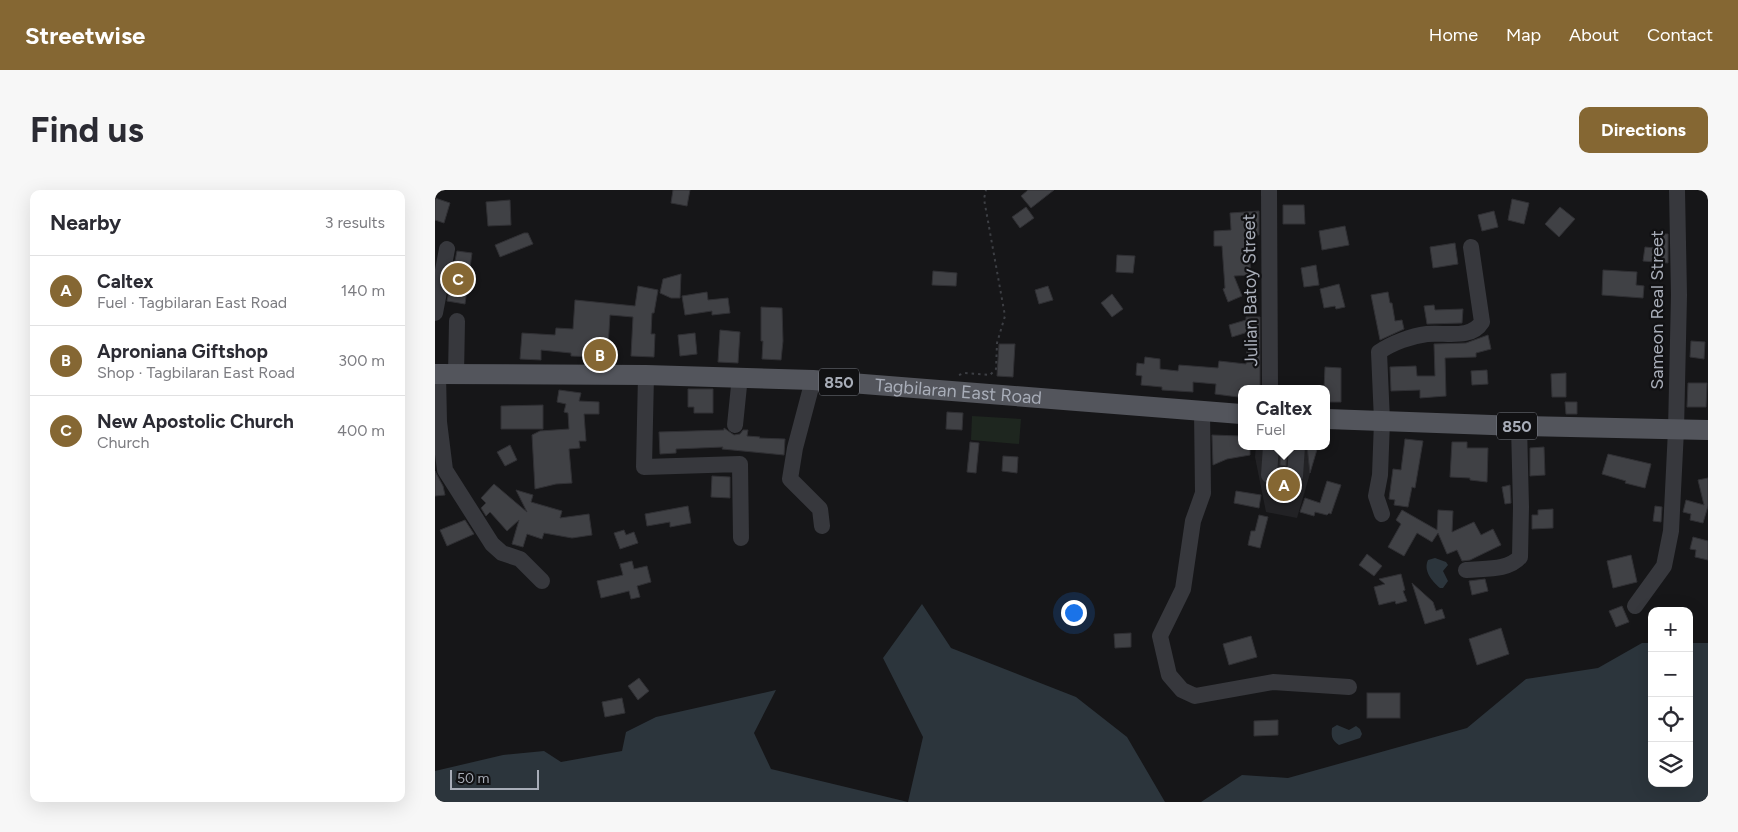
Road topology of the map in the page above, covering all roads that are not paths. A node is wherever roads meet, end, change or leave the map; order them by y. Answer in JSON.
{"nodes":[{"id":1,"x":1269,"y":190,"type":"edge"},
{"id":2,"x":1677,"y":190,"type":"edge"},
{"id":3,"x":1471,"y":246,"type":"dead end"},
{"id":4,"x":447,"y":249,"type":"dead end"},
{"id":5,"x":435,"y":313,"type":"edge"},
{"id":6,"x":457,"y":321,"type":"dead end"},
{"id":7,"x":443,"y":374,"type":"edge"},
{"id":8,"x":647,"y":375,"type":"junction"},
{"id":9,"x":740,"y":376,"type":"junction"},
{"id":10,"x":813,"y":380,"type":"junction"},
{"id":11,"x":1270,"y":385,"type":"edge"},
{"id":12,"x":1202,"y":411,"type":"junction"},
{"id":13,"x":1238,"y":414,"type":"edge"},
{"id":14,"x":1330,"y":419,"type":"edge"},
{"id":15,"x":1382,"y":421,"type":"junction"},
{"id":16,"x":735,"y":425,"type":"dead end"},
{"id":17,"x":1519,"y":426,"type":"junction"},
{"id":18,"x":1676,"y":430,"type":"junction"},
{"id":19,"x":1708,"y":430,"type":"edge"},
{"id":20,"x":1271,"y":450,"type":"edge"},
{"id":21,"x":1297,"y":450,"type":"edge"},
{"id":22,"x":1382,"y":514,"type":"dead end"},
{"id":23,"x":822,"y":526,"type":"dead end"},
{"id":24,"x":741,"y":538,"type":"dead end"},
{"id":25,"x":1466,"y":570,"type":"dead end"},
{"id":26,"x":542,"y":581,"type":"dead end"},
{"id":27,"x":1635,"y":606,"type":"dead end"},
{"id":28,"x":1349,"y":688,"type":"dead end"}],
"edges":[{"from":1,"to":11,"type":"street","name":"Julian Batoy Street"},
{"from":2,"to":18,"type":"street","name":"Sameon Real Street"},
{"from":3,"to":15,"type":"street"},
{"from":4,"to":5,"type":"street"},
{"from":6,"to":7,"type":"street"},
{"from":7,"to":8,"type":"main road","name":"Tagbilaran East Road","number":"850"},
{"from":7,"to":26,"type":"street"},
{"from":8,"to":9,"type":"main road","name":"Tagbilaran East Road","number":"850"},
{"from":8,"to":24,"type":"street"},
{"from":9,"to":10,"type":"main road","name":"Tagbilaran East Road","number":"850"},
{"from":9,"to":16,"type":"street"},
{"from":10,"to":12,"type":"main road","name":"Tagbilaran East Road","number":"850"},
{"from":10,"to":23,"type":"street"},
{"from":12,"to":13,"type":"main road","name":"Tagbilaran East Road","number":"850"},
{"from":12,"to":28,"type":"street"},
{"from":14,"to":15,"type":"main road","number":"850"},
{"from":15,"to":17,"type":"main road","number":"850"},
{"from":15,"to":22,"type":"street"},
{"from":17,"to":18,"type":"main road","number":"850"},
{"from":17,"to":25,"type":"street"},
{"from":18,"to":19,"type":"main road","number":"850"},
{"from":18,"to":27,"type":"street","name":"Sameon Real Street"},
{"from":20,"to":21,"type":"street"}]}
